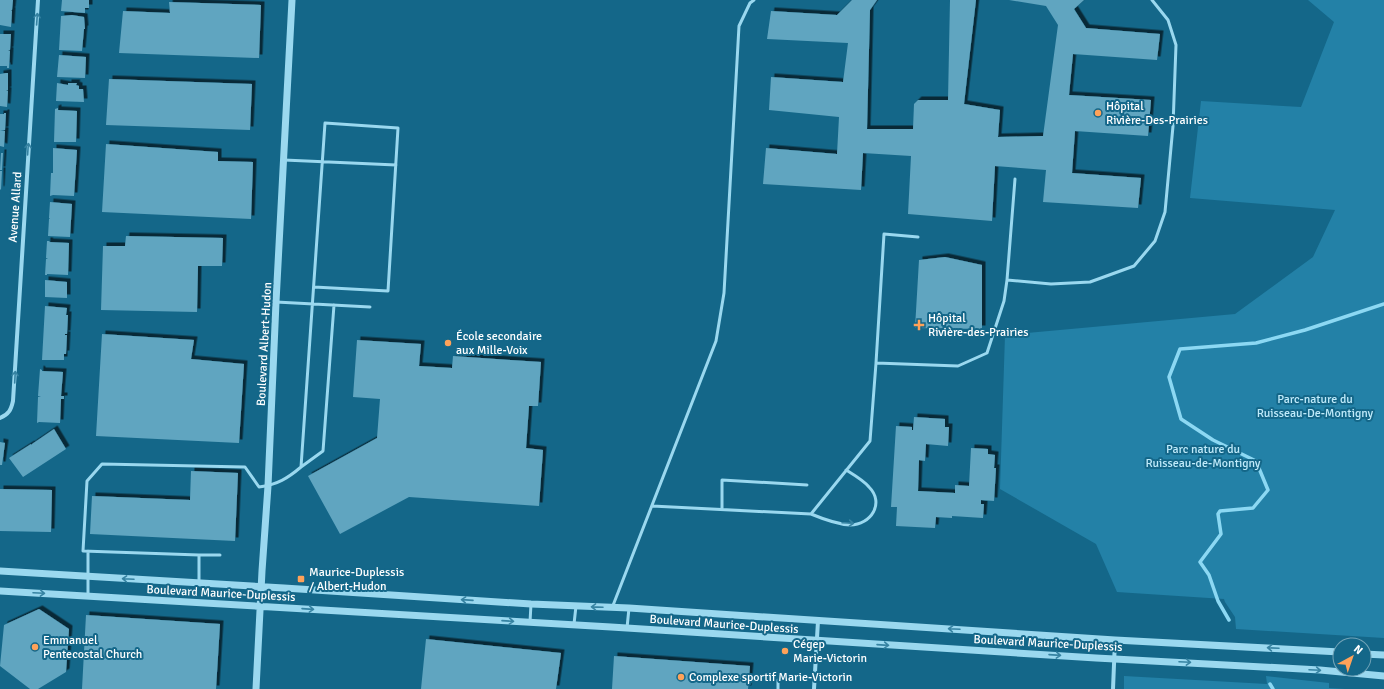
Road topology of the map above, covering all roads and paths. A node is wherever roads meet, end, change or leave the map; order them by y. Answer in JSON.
{"nodes":[{"id":1,"x":38,"y":0,"type":"edge"},
{"id":2,"x":292,"y":0,"type":"edge"},
{"id":3,"x":754,"y":0,"type":"edge"},
{"id":4,"x":1152,"y":0,"type":"edge"},
{"id":5,"x":284,"y":160,"type":"junction"},
{"id":6,"x":322,"y":161,"type":"junction"},
{"id":7,"x":396,"y":165,"type":"junction"},
{"id":8,"x":1015,"y":179,"type":"dead end"},
{"id":9,"x":918,"y":237,"type":"dead end"},
{"id":10,"x":1007,"y":280,"type":"junction"},
{"id":11,"x":314,"y":287,"type":"junction"},
{"id":12,"x":276,"y":302,"type":"junction"},
{"id":13,"x":313,"y":304,"type":"junction"},
{"id":14,"x":334,"y":305,"type":"junction"},
{"id":15,"x":370,"y":307,"type":"dead end"},
{"id":16,"x":876,"y":363,"type":"junction"},
{"id":17,"x":0,"y":418,"type":"edge"},
{"id":18,"x":301,"y":467,"type":"junction"},
{"id":19,"x":846,"y":470,"type":"junction"},
{"id":20,"x":807,"y":485,"type":"dead end"},
{"id":21,"x":268,"y":486,"type":"junction"},
{"id":22,"x":652,"y":506,"type":"junction"},
{"id":23,"x":722,"y":510,"type":"junction"},
{"id":24,"x":810,"y":514,"type":"junction"},
{"id":25,"x":88,"y":551,"type":"junction"},
{"id":26,"x":199,"y":555,"type":"junction"},
{"id":27,"x":220,"y":555,"type":"dead end"},
{"id":28,"x":0,"y":571,"type":"edge"},
{"id":29,"x":88,"y":576,"type":"junction"},
{"id":30,"x":200,"y":583,"type":"junction"},
{"id":31,"x":261,"y":587,"type":"junction"},
{"id":32,"x":0,"y":591,"type":"edge"},
{"id":33,"x":88,"y":596,"type":"junction"},
{"id":34,"x":531,"y":604,"type":"junction"},
{"id":35,"x":260,"y":606,"type":"junction"},
{"id":36,"x":576,"y":606,"type":"junction"},
{"id":37,"x":612,"y":608,"type":"junction"},
{"id":38,"x":628,"y":608,"type":"junction"},
{"id":39,"x":818,"y":621,"type":"junction"},
{"id":40,"x":530,"y":623,"type":"junction"},
{"id":41,"x":574,"y":626,"type":"junction"},
{"id":42,"x":627,"y":628,"type":"junction"},
{"id":43,"x":816,"y":640,"type":"junction"},
{"id":44,"x":1116,"y":640,"type":"junction"},
{"id":45,"x":1332,"y":652,"type":"edge"},
{"id":46,"x":1372,"y":654,"type":"edge"},
{"id":47,"x":1384,"y":655,"type":"edge"},
{"id":48,"x":1114,"y":658,"type":"junction"},
{"id":49,"x":1384,"y":676,"type":"edge"},
{"id":50,"x":778,"y":680,"type":"dead end"},
{"id":51,"x":256,"y":689,"type":"edge"},
{"id":52,"x":778,"y":689,"type":"edge"},
{"id":53,"x":814,"y":689,"type":"edge"},
{"id":54,"x":1113,"y":689,"type":"edge"}],
"edges":[{"from":17,"to":1,"type":"street","name":"Avenue Allard","one_way":true},
{"from":2,"to":5,"type":"street","name":"Boulevard Albert-Hudon"},
{"from":3,"to":22,"type":"lane"},
{"from":4,"to":10,"type":"lane"},
{"from":5,"to":6,"type":"lane"},
{"from":5,"to":12,"type":"street","name":"Boulevard Albert-Hudon"},
{"from":6,"to":7,"type":"lane"},
{"from":6,"to":7,"type":"lane"},
{"from":6,"to":11,"type":"lane"},
{"from":7,"to":11,"type":"lane"},
{"from":8,"to":10,"type":"lane"},
{"from":9,"to":16,"type":"lane"},
{"from":10,"to":16,"type":"lane"},
{"from":11,"to":13,"type":"lane"},
{"from":12,"to":13,"type":"lane"},
{"from":12,"to":21,"type":"street","name":"Boulevard Albert-Hudon"},
{"from":13,"to":14,"type":"lane"},
{"from":13,"to":18,"type":"lane"},
{"from":14,"to":15,"type":"lane"},
{"from":14,"to":18,"type":"lane"},
{"from":16,"to":19,"type":"lane"},
{"from":18,"to":21,"type":"lane"},
{"from":19,"to":24,"type":"lane"},
{"from":24,"to":19,"type":"lane","one_way":true},
{"from":20,"to":23,"type":"lane"},
{"from":21,"to":25,"type":"lane"},
{"from":21,"to":31,"type":"street","name":"Boulevard Albert-Hudon"},
{"from":22,"to":23,"type":"lane"},
{"from":22,"to":37,"type":"lane"},
{"from":23,"to":24,"type":"lane"},
{"from":25,"to":26,"type":"lane"},
{"from":25,"to":29,"type":"lane"},
{"from":26,"to":27,"type":"lane"},
{"from":26,"to":30,"type":"lane"},
{"from":28,"to":29,"type":"street","name":"Boulevard Maurice-Duplessis"},
{"from":30,"to":29,"type":"street","name":"Boulevard Maurice-Duplessis","one_way":true},
{"from":29,"to":33,"type":"lane"},
{"from":30,"to":31,"type":"street","name":"Boulevard Maurice-Duplessis"},
{"from":34,"to":31,"type":"street","name":"Boulevard Maurice-Duplessis","one_way":true},
{"from":31,"to":35,"type":"street","name":"Boulevard Albert-Hudon"},
{"from":32,"to":33,"type":"street","name":"Boulevard Maurice-Duplessis","one_way":true},
{"from":33,"to":35,"type":"street","name":"Boulevard Maurice-Duplessis"},
{"from":34,"to":36,"type":"street","name":"Boulevard Maurice-Duplessis"},
{"from":34,"to":40,"type":"lane"},
{"from":35,"to":40,"type":"street","name":"Boulevard Maurice-Duplessis","one_way":true},
{"from":35,"to":51,"type":"street","name":"Boulevard Albert-Hudon"},
{"from":37,"to":36,"type":"street","name":"Boulevard Maurice-Duplessis","one_way":true},
{"from":36,"to":41,"type":"lane"},
{"from":37,"to":38,"type":"street","name":"Boulevard Maurice-Duplessis"},
{"from":38,"to":39,"type":"street","name":"Boulevard Maurice-Duplessis"},
{"from":38,"to":42,"type":"lane"},
{"from":39,"to":43,"type":"street"},
{"from":44,"to":39,"type":"street","name":"Boulevard Maurice-Duplessis","one_way":true},
{"from":40,"to":41,"type":"street","name":"Boulevard Maurice-Duplessis"},
{"from":41,"to":42,"type":"street","name":"Boulevard Maurice-Duplessis"},
{"from":42,"to":43,"type":"street","name":"Boulevard Maurice-Duplessis"},
{"from":43,"to":48,"type":"street","name":"Boulevard Maurice-Duplessis","one_way":true},
{"from":43,"to":53,"type":"street"},
{"from":45,"to":44,"type":"street","name":"Boulevard Maurice-Duplessis","one_way":true},
{"from":44,"to":48,"type":"street"},
{"from":46,"to":47,"type":"street"},
{"from":48,"to":49,"type":"street","name":"Boulevard Maurice-Duplessis","one_way":true},
{"from":48,"to":54,"type":"street"},
{"from":50,"to":52,"type":"lane"}]}
